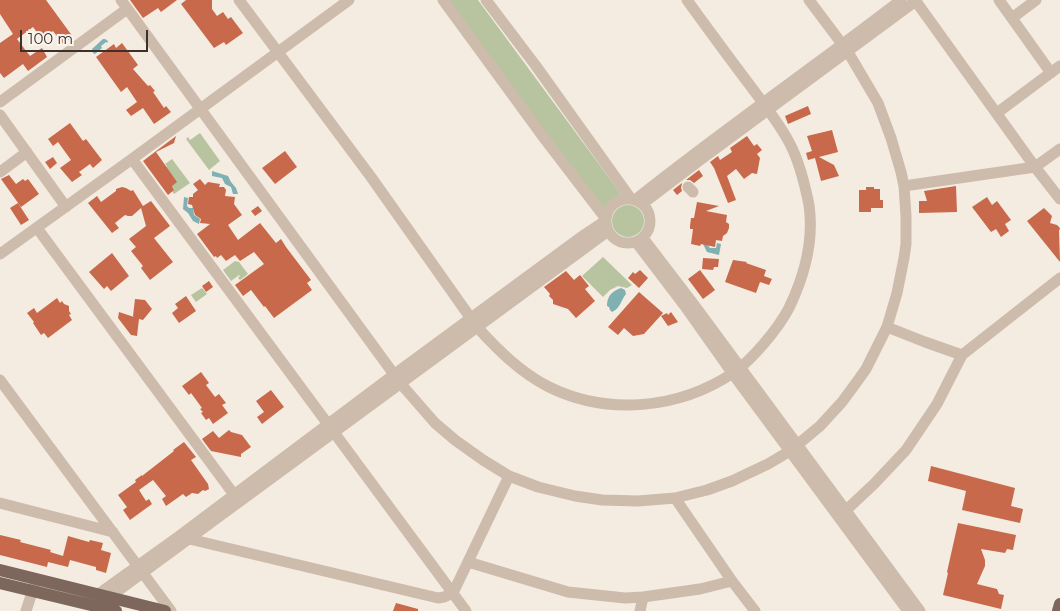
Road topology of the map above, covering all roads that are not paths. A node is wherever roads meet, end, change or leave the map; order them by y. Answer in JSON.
{"nodes":[{"id":1,"x":238,"y":0,"type":"edge"},
{"id":2,"x":348,"y":0,"type":"edge"},
{"id":3,"x":443,"y":0,"type":"edge"},
{"id":4,"x":486,"y":0,"type":"edge"},
{"id":5,"x":687,"y":0,"type":"edge"},
{"id":6,"x":808,"y":0,"type":"edge"},
{"id":7,"x":901,"y":0,"type":"edge"},
{"id":8,"x":916,"y":0,"type":"edge"},
{"id":9,"x":999,"y":0,"type":"edge"},
{"id":10,"x":1036,"y":0,"type":"edge"},
{"id":11,"x":124,"y":5,"type":"edge"},
{"id":12,"x":1012,"y":18,"type":"junction"},
{"id":13,"x":845,"y":49,"type":"junction"},
{"id":14,"x":278,"y":52,"type":"junction"},
{"id":15,"x":1056,"y":69,"type":"edge"},
{"id":16,"x":0,"y":102,"type":"edge"},
{"id":17,"x":765,"y":106,"type":"junction"},
{"id":18,"x":201,"y":109,"type":"junction"},
{"id":19,"x":997,"y":113,"type":"junction"},
{"id":20,"x":0,"y":115,"type":"edge"},
{"id":21,"x":1060,"y":149,"type":"edge"},
{"id":22,"x":27,"y":152,"type":"junction"},
{"id":23,"x":132,"y":159,"type":"junction"},
{"id":24,"x":1035,"y":167,"type":"junction"},
{"id":25,"x":0,"y":172,"type":"edge"},
{"id":26,"x":904,"y":186,"type":"junction"},
{"id":27,"x":1060,"y":199,"type":"edge"},
{"id":28,"x":636,"y":201,"type":"junction"},
{"id":29,"x":66,"y":207,"type":"junction"},
{"id":30,"x":606,"y":224,"type":"junction"},
{"id":31,"x":37,"y":228,"type":"junction"},
{"id":32,"x":639,"y":240,"type":"junction"},
{"id":33,"x":0,"y":254,"type":"edge"},
{"id":34,"x":1060,"y":278,"type":"edge"},
{"id":35,"x":474,"y":322,"type":"junction"},
{"id":36,"x":887,"y":327,"type":"junction"},
{"id":37,"x":962,"y":355,"type":"junction"},
{"id":38,"x":736,"y":371,"type":"junction"},
{"id":39,"x":398,"y":379,"type":"junction"},
{"id":40,"x":0,"y":380,"type":"edge"},
{"id":41,"x":331,"y":429,"type":"junction"},
{"id":42,"x":794,"y":448,"type":"junction"},
{"id":43,"x":509,"y":476,"type":"junction"},
{"id":44,"x":237,"y":498,"type":"junction"},
{"id":45,"x":675,"y":498,"type":"junction"},
{"id":46,"x":0,"y":503,"type":"edge"},
{"id":47,"x":842,"y":513,"type":"junction"},
{"id":48,"x":113,"y":532,"type":"junction"},
{"id":49,"x":184,"y":538,"type":"junction"},
{"id":50,"x":468,"y":562,"type":"junction"},
{"id":51,"x":0,"y":570,"type":"edge"},
{"id":52,"x":141,"y":570,"type":"junction"},
{"id":53,"x":732,"y":580,"type":"junction"},
{"id":54,"x":0,"y":583,"type":"edge"},
{"id":55,"x":35,"y":585,"type":"junction"},
{"id":56,"x":453,"y":593,"type":"junction"},
{"id":57,"x":643,"y":598,"type":"junction"},
{"id":58,"x":106,"y":604,"type":"edge"},
{"id":59,"x":1060,"y":604,"type":"edge"},
{"id":60,"x":26,"y":611,"type":"edge"},
{"id":61,"x":165,"y":611,"type":"edge"},
{"id":62,"x":171,"y":611,"type":"edge"},
{"id":63,"x":466,"y":611,"type":"edge"},
{"id":64,"x":640,"y":611,"type":"edge"},
{"id":65,"x":755,"y":611,"type":"edge"},
{"id":66,"x":908,"y":611,"type":"edge"},
{"id":67,"x":920,"y":611,"type":"edge"},
{"id":68,"x":1058,"y":611,"type":"edge"}],
"edges":[{"from":1,"to":14,"type":"street"},
{"from":2,"to":14,"type":"street"},
{"from":3,"to":30,"type":"street"},
{"from":4,"to":28,"type":"street"},
{"from":5,"to":17,"type":"street"},
{"from":6,"to":13,"type":"street"},
{"from":7,"to":13,"type":"street"},
{"from":8,"to":13,"type":"street"},
{"from":8,"to":19,"type":"street"},
{"from":9,"to":12,"type":"street"},
{"from":10,"to":12,"type":"street"},
{"from":11,"to":16,"type":"street"},
{"from":11,"to":18,"type":"street"},
{"from":12,"to":15,"type":"street"},
{"from":13,"to":17,"type":"street"},
{"from":13,"to":26,"type":"street"},
{"from":14,"to":18,"type":"street"},
{"from":14,"to":35,"type":"street"},
{"from":15,"to":19,"type":"street"},
{"from":17,"to":28,"type":"street"},
{"from":17,"to":28,"type":"street"},
{"from":17,"to":38,"type":"street"},
{"from":18,"to":23,"type":"street"},
{"from":18,"to":39,"type":"street"},
{"from":19,"to":24,"type":"street"},
{"from":20,"to":22,"type":"street"},
{"from":21,"to":24,"type":"street"},
{"from":22,"to":25,"type":"street"},
{"from":22,"to":29,"type":"street"},
{"from":23,"to":29,"type":"street"},
{"from":23,"to":41,"type":"street"},
{"from":24,"to":26,"type":"street"},
{"from":24,"to":27,"type":"street"},
{"from":26,"to":36,"type":"street"},
{"from":28,"to":30,"type":"street"},
{"from":28,"to":32,"type":"street"},
{"from":29,"to":31,"type":"street"},
{"from":30,"to":32,"type":"street"},
{"from":30,"to":35,"type":"street"},
{"from":31,"to":33,"type":"street"},
{"from":31,"to":44,"type":"street"},
{"from":32,"to":38,"type":"street"},
{"from":34,"to":37,"type":"street"},
{"from":35,"to":38,"type":"street"},
{"from":35,"to":39,"type":"street"},
{"from":36,"to":37,"type":"street"},
{"from":36,"to":42,"type":"street"},
{"from":37,"to":47,"type":"street"},
{"from":38,"to":42,"type":"street"},
{"from":39,"to":41,"type":"street"},
{"from":39,"to":43,"type":"street"},
{"from":40,"to":48,"type":"street"},
{"from":41,"to":44,"type":"street"},
{"from":41,"to":56,"type":"street"},
{"from":42,"to":45,"type":"street"},
{"from":42,"to":47,"type":"street"},
{"from":43,"to":45,"type":"street"},
{"from":43,"to":50,"type":"street"},
{"from":44,"to":49,"type":"street"},
{"from":45,"to":53,"type":"street"},
{"from":46,"to":48,"type":"street"},
{"from":47,"to":66,"type":"street"},
{"from":47,"to":67,"type":"street"},
{"from":48,"to":52,"type":"street"},
{"from":49,"to":52,"type":"street"},
{"from":49,"to":56,"type":"street"},
{"from":50,"to":56,"type":"street"},
{"from":50,"to":57,"type":"street"},
{"from":51,"to":55,"type":"main road"},
{"from":52,"to":58,"type":"street"},
{"from":52,"to":62,"type":"street"},
{"from":53,"to":57,"type":"street"},
{"from":53,"to":65,"type":"street"},
{"from":54,"to":55,"type":"main road"},
{"from":55,"to":58,"type":"main road"},
{"from":55,"to":60,"type":"street"},
{"from":56,"to":63,"type":"street"},
{"from":57,"to":64,"type":"street"},
{"from":58,"to":61,"type":"main road"},
{"from":59,"to":68,"type":"main road"}]}
